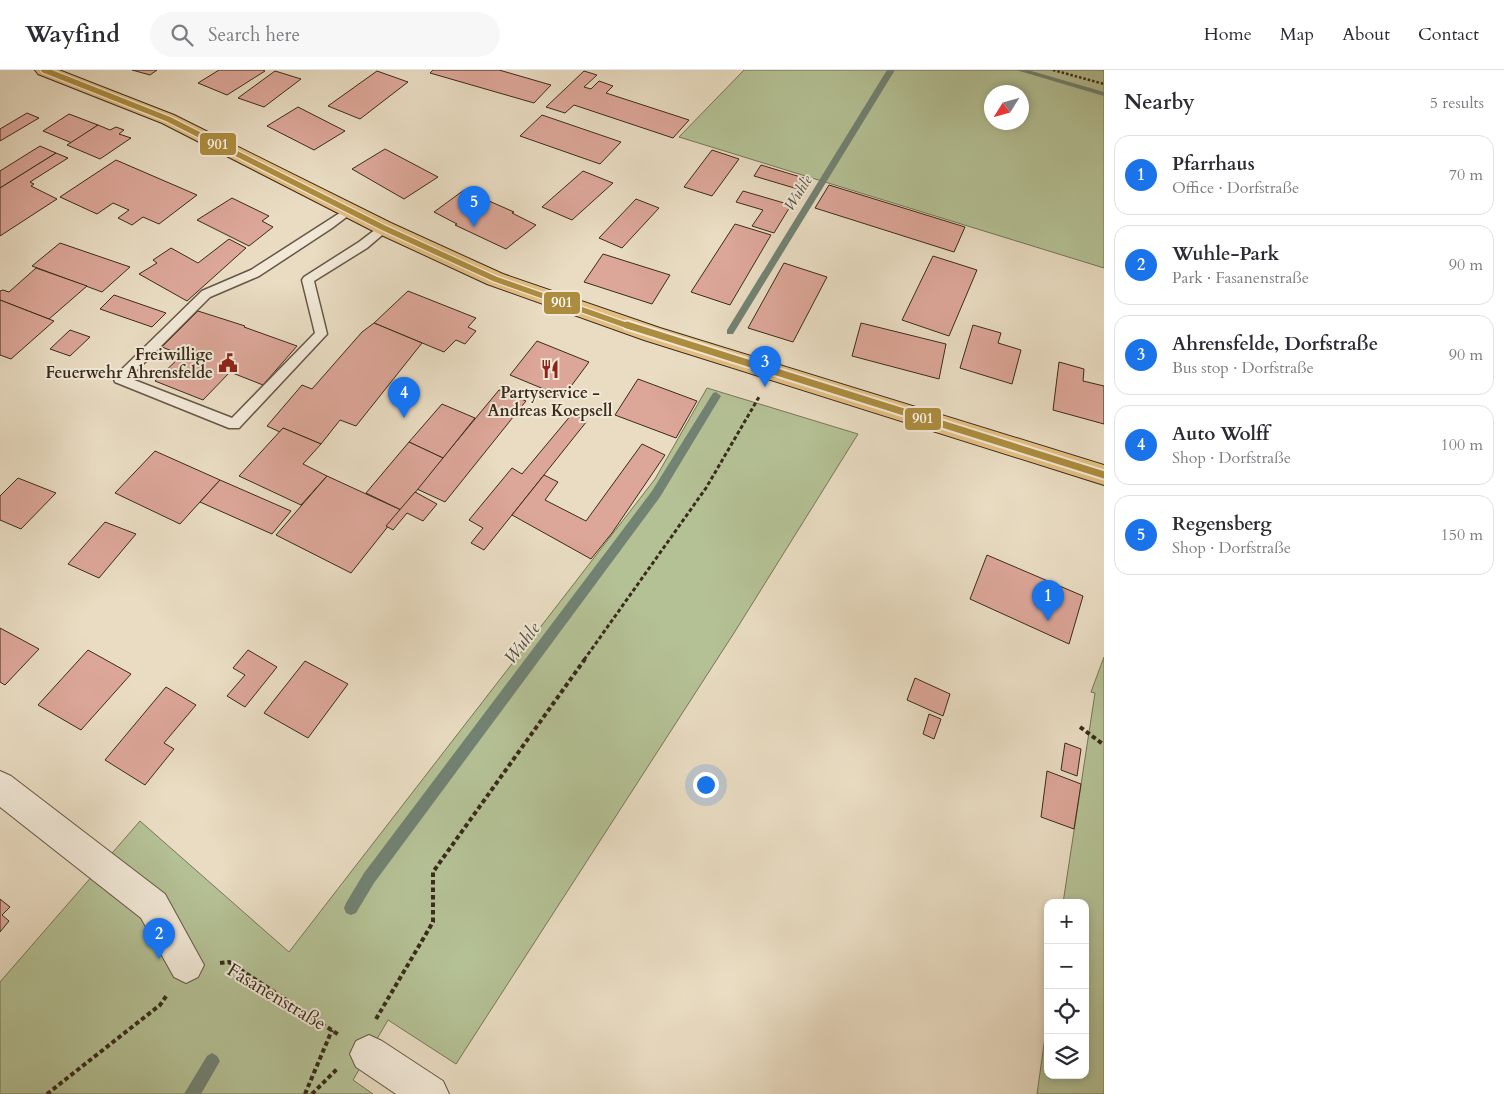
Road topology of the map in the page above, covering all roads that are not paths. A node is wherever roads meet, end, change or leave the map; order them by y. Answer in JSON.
{"nodes":[{"id":1,"x":44,"y":70,"type":"edge"},
{"id":2,"x":349,"y":210,"type":"junction"},
{"id":3,"x":384,"y":228,"type":"junction"},
{"id":4,"x":1104,"y":475,"type":"edge"},
{"id":5,"x":0,"y":787,"type":"edge"},
{"id":6,"x":186,"y":965,"type":"road end"},
{"id":7,"x":364,"y":1051,"type":"road end"},
{"id":8,"x":430,"y":1094,"type":"edge"}],
"edges":[{"from":1,"to":2,"type":"main road"},
{"from":2,"to":3,"type":"main road"},
{"from":2,"to":3,"type":"lane"},
{"from":3,"to":4,"type":"main road"},
{"from":5,"to":6,"type":"street"},
{"from":7,"to":8,"type":"street"}]}
